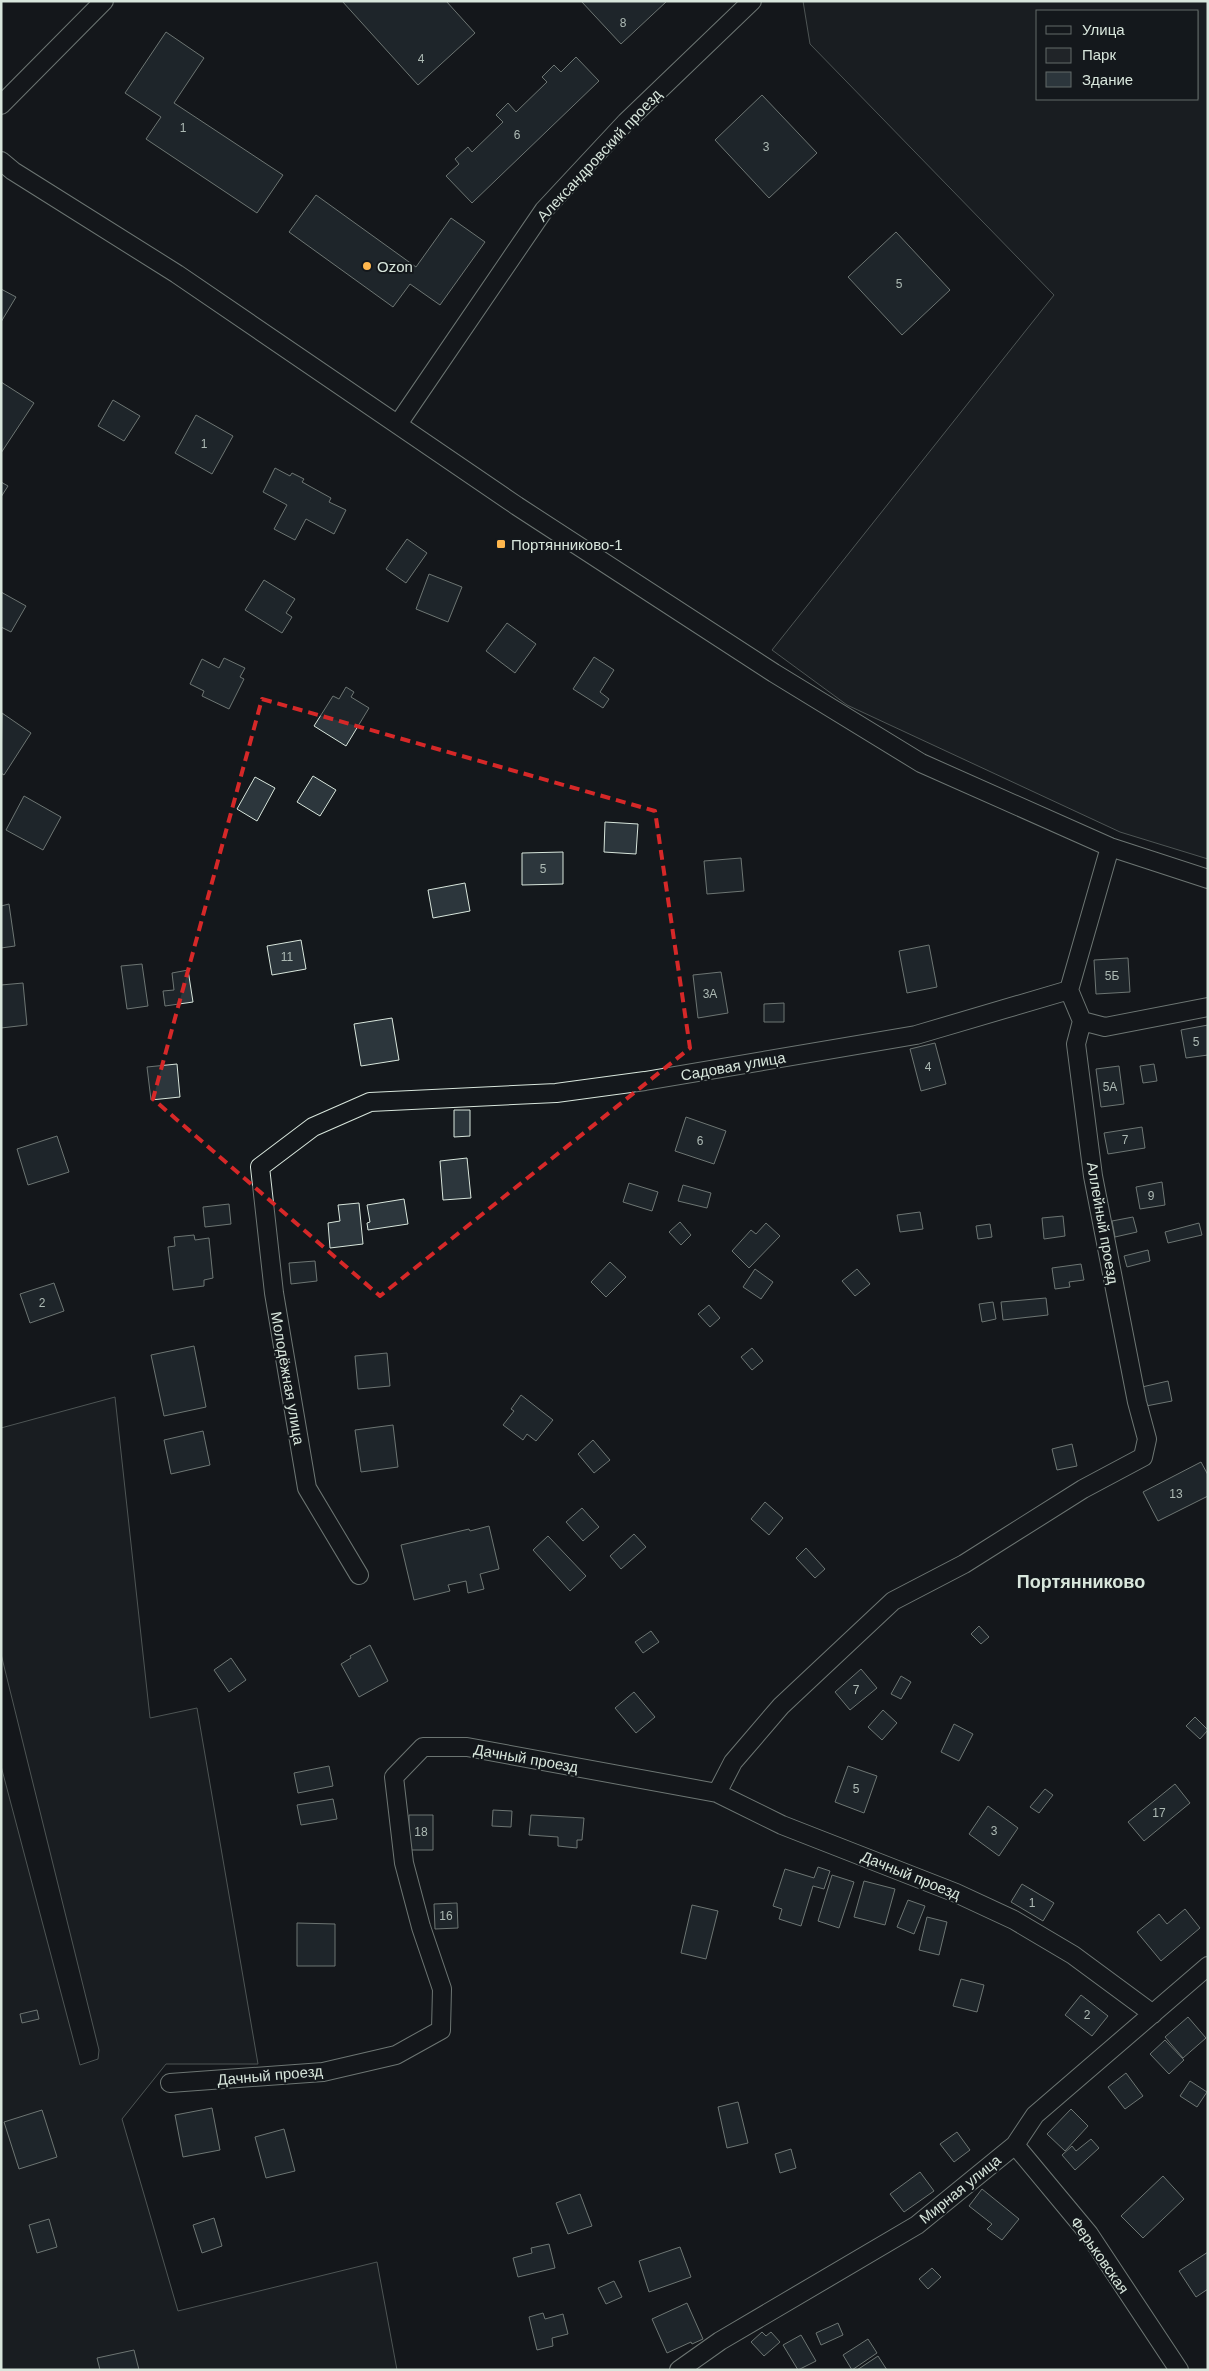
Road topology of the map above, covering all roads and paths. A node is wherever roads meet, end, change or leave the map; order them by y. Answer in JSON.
{"nodes":[{"id":1,"x":104,"y":1,"type":"edge"},
{"id":2,"x":752,"y":1,"type":"edge"},
{"id":3,"x":1,"y":105,"type":"edge"},
{"id":4,"x":1,"y":161,"type":"edge"},
{"id":5,"x":398,"y":424,"type":"junction"},
{"id":6,"x":1110,"y":847,"type":"junction"},
{"id":7,"x":1208,"y":879,"type":"edge"},
{"id":8,"x":1069,"y":990,"type":"junction"},
{"id":9,"x":1208,"y":1007,"type":"edge"},
{"id":10,"x":1082,"y":1021,"type":"junction"},
{"id":11,"x":260,"y":1166,"type":"joint"},
{"id":12,"x":359,"y":1575,"type":"dead end"},
{"id":13,"x":717,"y":1793,"type":"junction"},
{"id":14,"x":1208,"y":1966,"type":"edge"},
{"id":15,"x":1153,"y":2014,"type":"junction"},
{"id":16,"x":170,"y":2083,"type":"dead end"},
{"id":17,"x":1015,"y":2145,"type":"junction"},
{"id":18,"x":679,"y":2370,"type":"edge"},
{"id":19,"x":1179,"y":2370,"type":"edge"}],
"edges":[{"from":1,"to":3,"type":"street"},
{"from":2,"to":5,"type":"street","name":"Александровский проезд"},
{"from":4,"to":5,"type":"street"},
{"from":5,"to":6,"type":"street"},
{"from":6,"to":7,"type":"street"},
{"from":6,"to":8,"type":"street"},
{"from":8,"to":10,"type":"street"},
{"from":8,"to":11,"type":"street","name":"Садовая улица"},
{"from":9,"to":10,"type":"street"},
{"from":10,"to":13,"type":"street","name":"Аллейный проезд"},
{"from":11,"to":12,"type":"street","name":"Молодёжная улица"},
{"from":13,"to":15,"type":"street","name":"Дачный проезд"},
{"from":13,"to":16,"type":"street","name":"Дачный проезд"},
{"from":14,"to":15,"type":"street","name":"Мирная улица"},
{"from":15,"to":17,"type":"street","name":"Мирная улица"},
{"from":17,"to":18,"type":"street","name":"Мирная улица"},
{"from":17,"to":19,"type":"street","name":"Ферьковская"}]}
